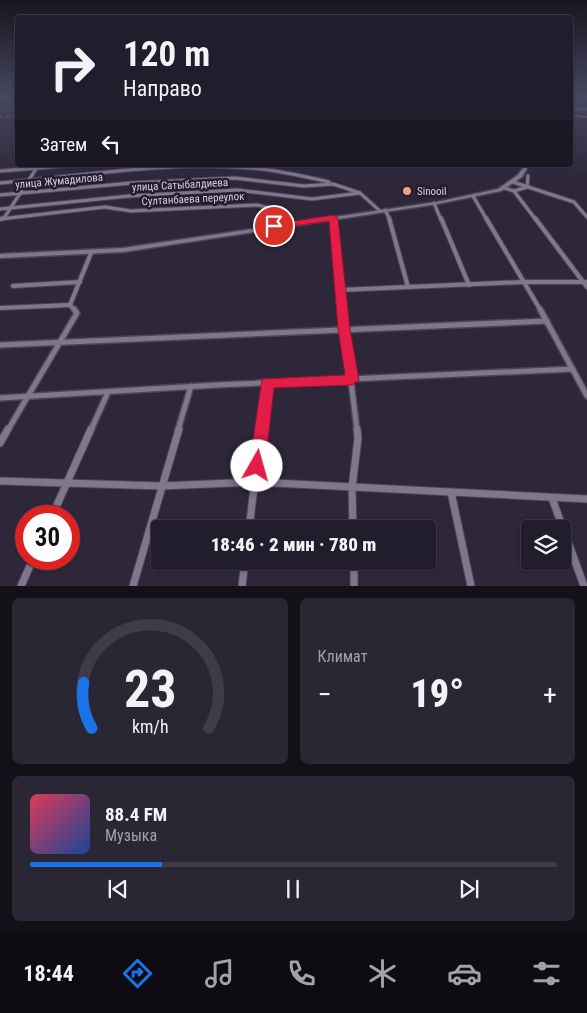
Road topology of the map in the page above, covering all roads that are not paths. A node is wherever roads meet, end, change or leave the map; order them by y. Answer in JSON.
{"nodes":[{"id":1,"x":50,"y":167,"type":"edge"},
{"id":2,"x":214,"y":167,"type":"edge"},
{"id":3,"x":242,"y":167,"type":"edge"},
{"id":4,"x":526,"y":167,"type":"edge"},
{"id":5,"x":36,"y":168,"type":"junction"},
{"id":6,"x":0,"y":171,"type":"edge"},
{"id":7,"x":528,"y":176,"type":"dead end"},
{"id":8,"x":28,"y":181,"type":"junction"},
{"id":9,"x":513,"y":182,"type":"junction"},
{"id":10,"x":0,"y":183,"type":"edge"},
{"id":11,"x":333,"y":184,"type":"junction"},
{"id":12,"x":504,"y":188,"type":"junction"},
{"id":13,"x":527,"y":188,"type":"junction"},
{"id":14,"x":514,"y":191,"type":"junction"},
{"id":15,"x":19,"y":193,"type":"junction"},
{"id":16,"x":360,"y":193,"type":"junction"},
{"id":17,"x":0,"y":195,"type":"edge"},
{"id":18,"x":473,"y":196,"type":"junction"},
{"id":19,"x":434,"y":203,"type":"junction"},
{"id":20,"x":8,"y":208,"type":"junction"},
{"id":21,"x":0,"y":209,"type":"edge"},
{"id":22,"x":382,"y":210,"type":"junction"},
{"id":23,"x":587,"y":217,"type":"edge"},
{"id":24,"x":2,"y":218,"type":"edge"},
{"id":25,"x":334,"y":218,"type":"junction"},
{"id":26,"x":291,"y":224,"type":"junction"},
{"id":27,"x":91,"y":253,"type":"junction"},
{"id":28,"x":0,"y":256,"type":"edge"},
{"id":29,"x":80,"y":282,"type":"junction"},
{"id":30,"x":523,"y":282,"type":"junction"},
{"id":31,"x":585,"y":282,"type":"edge"},
{"id":32,"x":469,"y":285,"type":"junction"},
{"id":33,"x":13,"y":286,"type":"dead end"},
{"id":34,"x":408,"y":287,"type":"junction"},
{"id":35,"x":587,"y":287,"type":"edge"},
{"id":36,"x":340,"y":290,"type":"junction"},
{"id":37,"x":70,"y":305,"type":"junction"},
{"id":38,"x":0,"y":308,"type":"edge"},
{"id":39,"x":547,"y":321,"type":"junction"},
{"id":40,"x":344,"y":329,"type":"junction"},
{"id":41,"x":60,"y":342,"type":"junction"},
{"id":42,"x":0,"y":345,"type":"edge"},
{"id":43,"x":573,"y":369,"type":"junction"},
{"id":44,"x":352,"y":380,"type":"junction"},
{"id":45,"x":267,"y":383,"type":"junction"},
{"id":46,"x":191,"y":386,"type":"junction"},
{"id":47,"x":108,"y":392,"type":"junction"},
{"id":48,"x":587,"y":396,"type":"edge"},
{"id":49,"x":27,"y":397,"type":"junction"},
{"id":50,"x":0,"y":398,"type":"edge"},
{"id":51,"x":0,"y":443,"type":"edge"},
{"id":52,"x":0,"y":481,"type":"edge"},
{"id":53,"x":68,"y":481,"type":"junction"},
{"id":54,"x":255,"y":482,"type":"junction"},
{"id":55,"x":162,"y":486,"type":"junction"},
{"id":56,"x":352,"y":488,"type":"junction"},
{"id":57,"x":451,"y":492,"type":"junction"},
{"id":58,"x":552,"y":498,"type":"junction"},
{"id":59,"x":587,"y":499,"type":"edge"},
{"id":60,"x":57,"y":505,"type":"edge"},
{"id":61,"x":250,"y":520,"type":"edge"},
{"id":62,"x":353,"y":520,"type":"edge"},
{"id":63,"x":28,"y":570,"type":"edge"},
{"id":64,"x":244,"y":570,"type":"edge"},
{"id":65,"x":354,"y":570,"type":"edge"},
{"id":66,"x":21,"y":586,"type":"edge"},
{"id":67,"x":133,"y":586,"type":"edge"},
{"id":68,"x":242,"y":586,"type":"edge"},
{"id":69,"x":354,"y":586,"type":"edge"},
{"id":70,"x":471,"y":586,"type":"edge"},
{"id":71,"x":584,"y":586,"type":"edge"}],
"edges":[{"from":1,"to":5,"type":"street"},
{"from":2,"to":8,"type":"street"},
{"from":3,"to":11,"type":"street"},
{"from":4,"to":9,"type":"main road"},
{"from":5,"to":6,"type":"street"},
{"from":5,"to":8,"type":"street"},
{"from":7,"to":13,"type":"street"},
{"from":8,"to":10,"type":"street"},
{"from":8,"to":15,"type":"street"},
{"from":9,"to":12,"type":"main road"},
{"from":9,"to":13,"type":"street"},
{"from":11,"to":15,"type":"street","name":"улица Жумадилова"},
{"from":11,"to":16,"type":"street","name":"улица Жумадилова"},
{"from":12,"to":14,"type":"street"},
{"from":12,"to":18,"type":"main road"},
{"from":13,"to":14,"type":"street"},
{"from":13,"to":23,"type":"street"},
{"from":14,"to":31,"type":"street"},
{"from":15,"to":17,"type":"street","name":"улица Жумадилова"},
{"from":15,"to":20,"type":"street"},
{"from":16,"to":20,"type":"street","name":"улица Сатыбалдиева"},
{"from":16,"to":22,"type":"street","name":"улица Жумадилова"},
{"from":18,"to":19,"type":"main road"},
{"from":18,"to":30,"type":"street"},
{"from":19,"to":22,"type":"main road"},
{"from":19,"to":32,"type":"street"},
{"from":20,"to":21,"type":"street","name":"улица Сатыбалдиева"},
{"from":20,"to":24,"type":"street"},
{"from":22,"to":25,"type":"main road"},
{"from":22,"to":34,"type":"street"},
{"from":24,"to":26,"type":"street","name":"Султанбаева переулок"},
{"from":25,"to":26,"type":"main road"},
{"from":25,"to":36,"type":"street"},
{"from":26,"to":27,"type":"main road"},
{"from":27,"to":28,"type":"main road"},
{"from":27,"to":29,"type":"street"},
{"from":29,"to":33,"type":"street"},
{"from":29,"to":37,"type":"street"},
{"from":30,"to":31,"type":"street"},
{"from":30,"to":32,"type":"street"},
{"from":30,"to":39,"type":"street"},
{"from":31,"to":35,"type":"street"},
{"from":32,"to":34,"type":"street"},
{"from":34,"to":36,"type":"street"},
{"from":36,"to":40,"type":"street"},
{"from":37,"to":38,"type":"street"},
{"from":37,"to":41,"type":"street"},
{"from":39,"to":40,"type":"street"},
{"from":39,"to":43,"type":"street"},
{"from":40,"to":41,"type":"street"},
{"from":40,"to":44,"type":"street"},
{"from":41,"to":42,"type":"street"},
{"from":41,"to":49,"type":"street"},
{"from":43,"to":44,"type":"street"},
{"from":43,"to":48,"type":"street"},
{"from":44,"to":45,"type":"street"},
{"from":44,"to":56,"type":"street"},
{"from":45,"to":46,"type":"street"},
{"from":45,"to":54,"type":"street"},
{"from":46,"to":47,"type":"street"},
{"from":46,"to":55,"type":"street"},
{"from":47,"to":49,"type":"street"},
{"from":47,"to":53,"type":"street"},
{"from":49,"to":50,"type":"street"},
{"from":49,"to":51,"type":"street"},
{"from":52,"to":53,"type":"street"},
{"from":53,"to":55,"type":"street"},
{"from":53,"to":60,"type":"street"},
{"from":54,"to":55,"type":"street"},
{"from":54,"to":56,"type":"street"},
{"from":54,"to":61,"type":"street"},
{"from":55,"to":67,"type":"street"},
{"from":56,"to":57,"type":"street"},
{"from":56,"to":62,"type":"street"},
{"from":57,"to":58,"type":"street"},
{"from":57,"to":70,"type":"street"},
{"from":58,"to":59,"type":"street"},
{"from":58,"to":71,"type":"street"},
{"from":63,"to":66,"type":"street"},
{"from":64,"to":68,"type":"street"},
{"from":65,"to":69,"type":"street"}]}
